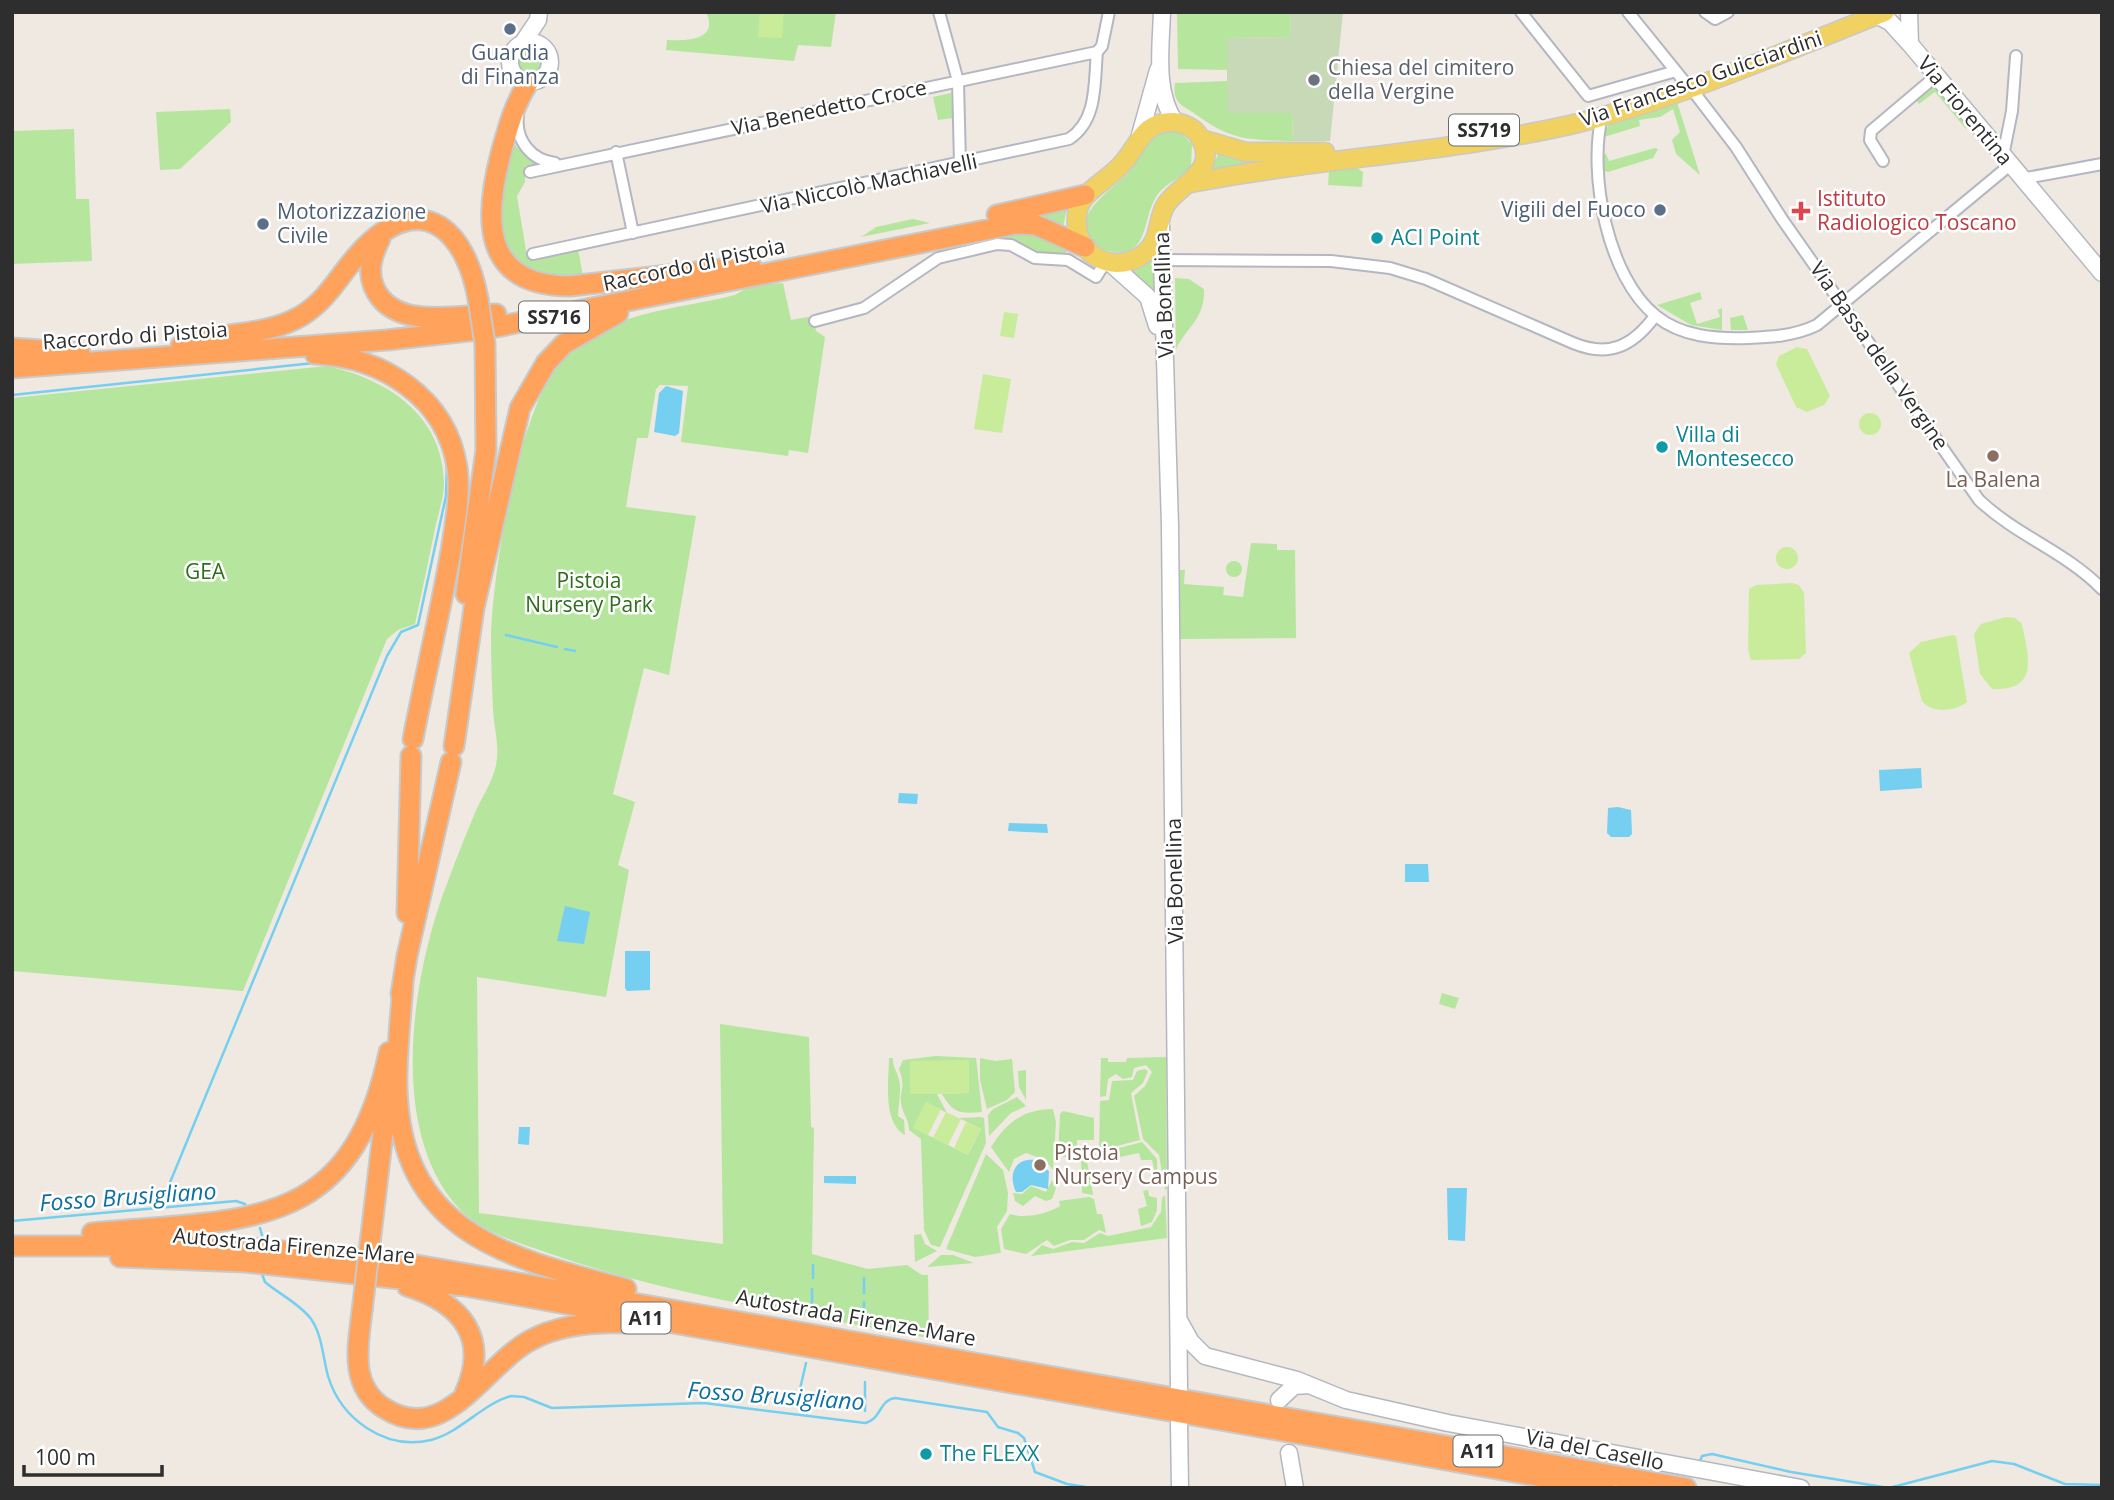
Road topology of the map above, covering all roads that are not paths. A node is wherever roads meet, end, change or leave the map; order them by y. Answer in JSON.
{"nodes":[{"id":1,"x":939,"y":12,"type":"edge"},
{"id":2,"x":1109,"y":12,"type":"edge"},
{"id":3,"x":1161,"y":12,"type":"edge"},
{"id":4,"x":1521,"y":12,"type":"edge"},
{"id":5,"x":1705,"y":12,"type":"edge"},
{"id":6,"x":1728,"y":12,"type":"edge"},
{"id":7,"x":1858,"y":12,"type":"edge"},
{"id":8,"x":1909,"y":12,"type":"edge"},
{"id":9,"x":1634,"y":14,"type":"edge"},
{"id":10,"x":1881,"y":14,"type":"edge"},
{"id":11,"x":539,"y":16,"type":"edge"},
{"id":12,"x":522,"y":44,"type":"junction"},
{"id":13,"x":1910,"y":44,"type":"junction"},
{"id":14,"x":545,"y":48,"type":"junction"},
{"id":15,"x":1097,"y":52,"type":"junction"},
{"id":16,"x":2016,"y":56,"type":"dead end"},
{"id":17,"x":1160,"y":65,"type":"junction"},
{"id":18,"x":1936,"y":76,"type":"junction"},
{"id":19,"x":1683,"y":79,"type":"junction"},
{"id":20,"x":958,"y":81,"type":"junction"},
{"id":21,"x":530,"y":83,"type":"junction"},
{"id":22,"x":1602,"y":116,"type":"junction"},
{"id":23,"x":1175,"y":122,"type":"junction"},
{"id":24,"x":1579,"y":122,"type":"junction"},
{"id":25,"x":1140,"y":135,"type":"junction"},
{"id":26,"x":1201,"y":139,"type":"junction"},
{"id":27,"x":1595,"y":143,"type":"junction"},
{"id":28,"x":616,"y":152,"type":"junction"},
{"id":29,"x":1884,"y":161,"type":"dead end"},
{"id":30,"x":2006,"y":161,"type":"junction"},
{"id":31,"x":561,"y":164,"type":"junction"},
{"id":32,"x":960,"y":164,"type":"junction"},
{"id":33,"x":2102,"y":164,"type":"edge"},
{"id":34,"x":530,"y":172,"type":"dead end"},
{"id":35,"x":2021,"y":178,"type":"junction"},
{"id":36,"x":1191,"y":183,"type":"junction"},
{"id":37,"x":1085,"y":195,"type":"junction"},
{"id":38,"x":1161,"y":216,"type":"junction"},
{"id":39,"x":633,"y":233,"type":"junction"},
{"id":40,"x":382,"y":235,"type":"junction"},
{"id":41,"x":1085,"y":247,"type":"junction"},
{"id":42,"x":533,"y":254,"type":"dead end"},
{"id":43,"x":1162,"y":260,"type":"junction"},
{"id":44,"x":1108,"y":262,"type":"junction"},
{"id":45,"x":751,"y":266,"type":"junction"},
{"id":46,"x":2102,"y":273,"type":"edge"},
{"id":47,"x":682,"y":292,"type":"junction"},
{"id":48,"x":1843,"y":307,"type":"junction"},
{"id":49,"x":504,"y":315,"type":"junction"},
{"id":50,"x":1655,"y":316,"type":"junction"},
{"id":51,"x":815,"y":321,"type":"dead end"},
{"id":52,"x":181,"y":346,"type":"junction"},
{"id":53,"x":12,"y":348,"type":"edge"},
{"id":54,"x":258,"y":350,"type":"junction"},
{"id":55,"x":81,"y":358,"type":"junction"},
{"id":56,"x":12,"y":359,"type":"edge"},
{"id":57,"x":12,"y":368,"type":"edge"},
{"id":58,"x":1167,"y":373,"type":"junction"},
{"id":59,"x":12,"y":379,"type":"edge"},
{"id":60,"x":471,"y":550,"type":"junction"},
{"id":61,"x":2102,"y":589,"type":"edge"},
{"id":62,"x":432,"y":655,"type":"junction"},
{"id":63,"x":463,"y":664,"type":"junction"},
{"id":64,"x":407,"y":956,"type":"junction"},
{"id":65,"x":403,"y":982,"type":"junction"},
{"id":66,"x":12,"y":1243,"type":"edge"},
{"id":67,"x":12,"y":1259,"type":"edge"},
{"id":68,"x":334,"y":1270,"type":"junction"},
{"id":69,"x":1179,"y":1320,"type":"junction"},
{"id":70,"x":772,"y":1333,"type":"junction"},
{"id":71,"x":1205,"y":1356,"type":"junction"},
{"id":72,"x":1262,"y":1370,"type":"junction"},
{"id":73,"x":1311,"y":1385,"type":"junction"},
{"id":74,"x":463,"y":1399,"type":"junction"},
{"id":75,"x":1179,"y":1423,"type":"dead end"},
{"id":76,"x":1289,"y":1453,"type":"dead end"},
{"id":77,"x":1180,"y":1488,"type":"edge"},
{"id":78,"x":1295,"y":1488,"type":"edge"},
{"id":79,"x":1605,"y":1488,"type":"edge"},
{"id":80,"x":1686,"y":1488,"type":"edge"},
{"id":81,"x":1801,"y":1488,"type":"edge"}],
"edges":[{"from":1,"to":20,"type":"street"},
{"from":2,"to":15,"type":"street","name":"Via Niccolò Machiavelli"},
{"from":3,"to":17,"type":"main road"},
{"from":4,"to":19,"type":"street"},
{"from":5,"to":6,"type":"street"},
{"from":7,"to":19,"type":"main road","name":"Via Francesco Guicciardini","number":"SS719"},
{"from":8,"to":13,"type":"main road"},
{"from":9,"to":19,"type":"street","name":"Via Bassa della Vergine"},
{"from":10,"to":13,"type":"main road","name":"Via Fiorentina"},
{"from":10,"to":19,"type":"main road","name":"Via Francesco Guicciardini","number":"SS719"},
{"from":11,"to":12,"type":"main road"},
{"from":11,"to":14,"type":"main road"},
{"from":12,"to":14,"type":"main road"},
{"from":12,"to":21,"type":"main road"},
{"from":13,"to":18,"type":"main road","name":"Via Fiorentina"},
{"from":14,"to":21,"type":"main road"},
{"from":15,"to":20,"type":"street","name":"Via Benedetto Croce"},
{"from":15,"to":32,"type":"street","name":"Via Niccolò Machiavelli"},
{"from":16,"to":30,"type":"street"},
{"from":17,"to":23,"type":"main road"},
{"from":17,"to":25,"type":"main road"},
{"from":18,"to":29,"type":"street"},
{"from":18,"to":30,"type":"main road","name":"Via Fiorentina"},
{"from":19,"to":22,"type":"main road","name":"Via Francesco Guicciardini","number":"SS719"},
{"from":19,"to":26,"type":"main road","name":"Via Francesco Guicciardini","number":"SS719"},
{"from":19,"to":48,"type":"street","name":"Via Bassa della Vergine"},
{"from":20,"to":28,"type":"street","name":"Via Benedetto Croce"},
{"from":20,"to":32,"type":"street"},
{"from":21,"to":31,"type":"street"},
{"from":21,"to":45,"type":"highway"},
{"from":22,"to":24,"type":"main road","name":"Via Francesco Guicciardini","number":"SS719"},
{"from":22,"to":27,"type":"street"},
{"from":23,"to":25,"type":"main road"},
{"from":23,"to":26,"type":"main road","name":"Via Francesco Guicciardini"},
{"from":24,"to":27,"type":"street"},
{"from":24,"to":36,"type":"main road","name":"Via Francesco Guicciardini","number":"SS719"},
{"from":25,"to":37,"type":"main road"},
{"from":26,"to":36,"type":"main road"},
{"from":27,"to":50,"type":"street"},
{"from":28,"to":31,"type":"street","name":"Via Benedetto Croce"},
{"from":28,"to":39,"type":"street"},
{"from":30,"to":35,"type":"main road","name":"Via Fiorentina"},
{"from":30,"to":48,"type":"street"},
{"from":31,"to":34,"type":"street","name":"Via Benedetto Croce"},
{"from":32,"to":39,"type":"street","name":"Via Niccolò Machiavelli"},
{"from":33,"to":35,"type":"street"},
{"from":35,"to":46,"type":"main road","name":"Via Fiorentina"},
{"from":36,"to":38,"type":"main road"},
{"from":37,"to":41,"type":"main road"},
{"from":37,"to":45,"type":"highway","name":"Raccordo di Pistoia","number":"SS716"},
{"from":38,"to":43,"type":"main road","name":"Via Bonellina"},
{"from":38,"to":44,"type":"main road"},
{"from":39,"to":42,"type":"street","name":"Via Niccolò Machiavelli"},
{"from":40,"to":49,"type":"highway"},
{"from":40,"to":52,"type":"highway"},
{"from":40,"to":60,"type":"highway","bridge":true},
{"from":41,"to":44,"type":"main road"},
{"from":41,"to":47,"type":"highway","name":"Raccordo di Pistoia","number":"SS716"},
{"from":43,"to":50,"type":"street"},
{"from":43,"to":58,"type":"main road","name":"Via Bonellina"},
{"from":44,"to":51,"type":"street"},
{"from":44,"to":58,"type":"main road","name":"Via Bonellina"},
{"from":45,"to":49,"type":"highway","name":"Raccordo di Pistoia","number":"SS716"},
{"from":47,"to":54,"type":"highway","name":"Raccordo di Pistoia","number":"SS716"},
{"from":47,"to":63,"type":"highway"},
{"from":48,"to":50,"type":"street"},
{"from":48,"to":61,"type":"street","name":"Via Bassa della Vergine"},
{"from":49,"to":52,"type":"highway","name":"Raccordo di Pistoia","number":"SS716"},
{"from":52,"to":55,"type":"highway","name":"Raccordo di Pistoia","number":"SS716"},
{"from":53,"to":55,"type":"highway"},
{"from":54,"to":55,"type":"highway","name":"Raccordo di Pistoia","number":"SS716"},
{"from":54,"to":62,"type":"highway"},
{"from":55,"to":56,"type":"highway","name":"Raccordo di Pistoia","number":"SS716"},
{"from":55,"to":57,"type":"highway","name":"Raccordo di Pistoia","number":"SS716"},
{"from":55,"to":59,"type":"highway"},
{"from":58,"to":69,"type":"main road","name":"Via Bonellina"},
{"from":60,"to":62,"type":"highway"},
{"from":60,"to":63,"type":"highway"},
{"from":62,"to":64,"type":"highway"},
{"from":63,"to":64,"type":"highway"},
{"from":64,"to":65,"type":"highway"},
{"from":65,"to":66,"type":"highway"},
{"from":65,"to":70,"type":"highway"},
{"from":65,"to":74,"type":"highway","bridge":true},
{"from":66,"to":70,"type":"highway","name":"Autostrada Firenze-Mare","number":"A11"},
{"from":67,"to":68,"type":"highway","name":"Autostrada Firenze-Mare","number":"A11"},
{"from":68,"to":70,"type":"highway","name":"Autostrada Firenze-Mare","number":"A11"},
{"from":68,"to":74,"type":"highway"},
{"from":69,"to":71,"type":"main road"},
{"from":69,"to":71,"type":"main road","name":"Via Bonellina"},
{"from":70,"to":74,"type":"highway"},
{"from":70,"to":79,"type":"highway","name":"Autostrada Firenze-Mare","number":"A11"},
{"from":70,"to":80,"type":"highway","name":"Autostrada Firenze-Mare","number":"A11"},
{"from":71,"to":72,"type":"main road","name":"Via del Casello"},
{"from":72,"to":73,"type":"main road","name":"Via del Casello"},
{"from":72,"to":73,"type":"main road"},
{"from":73,"to":81,"type":"main road","name":"Via del Casello"},
{"from":75,"to":77,"type":"main road"},
{"from":76,"to":78,"type":"main road"}]}
